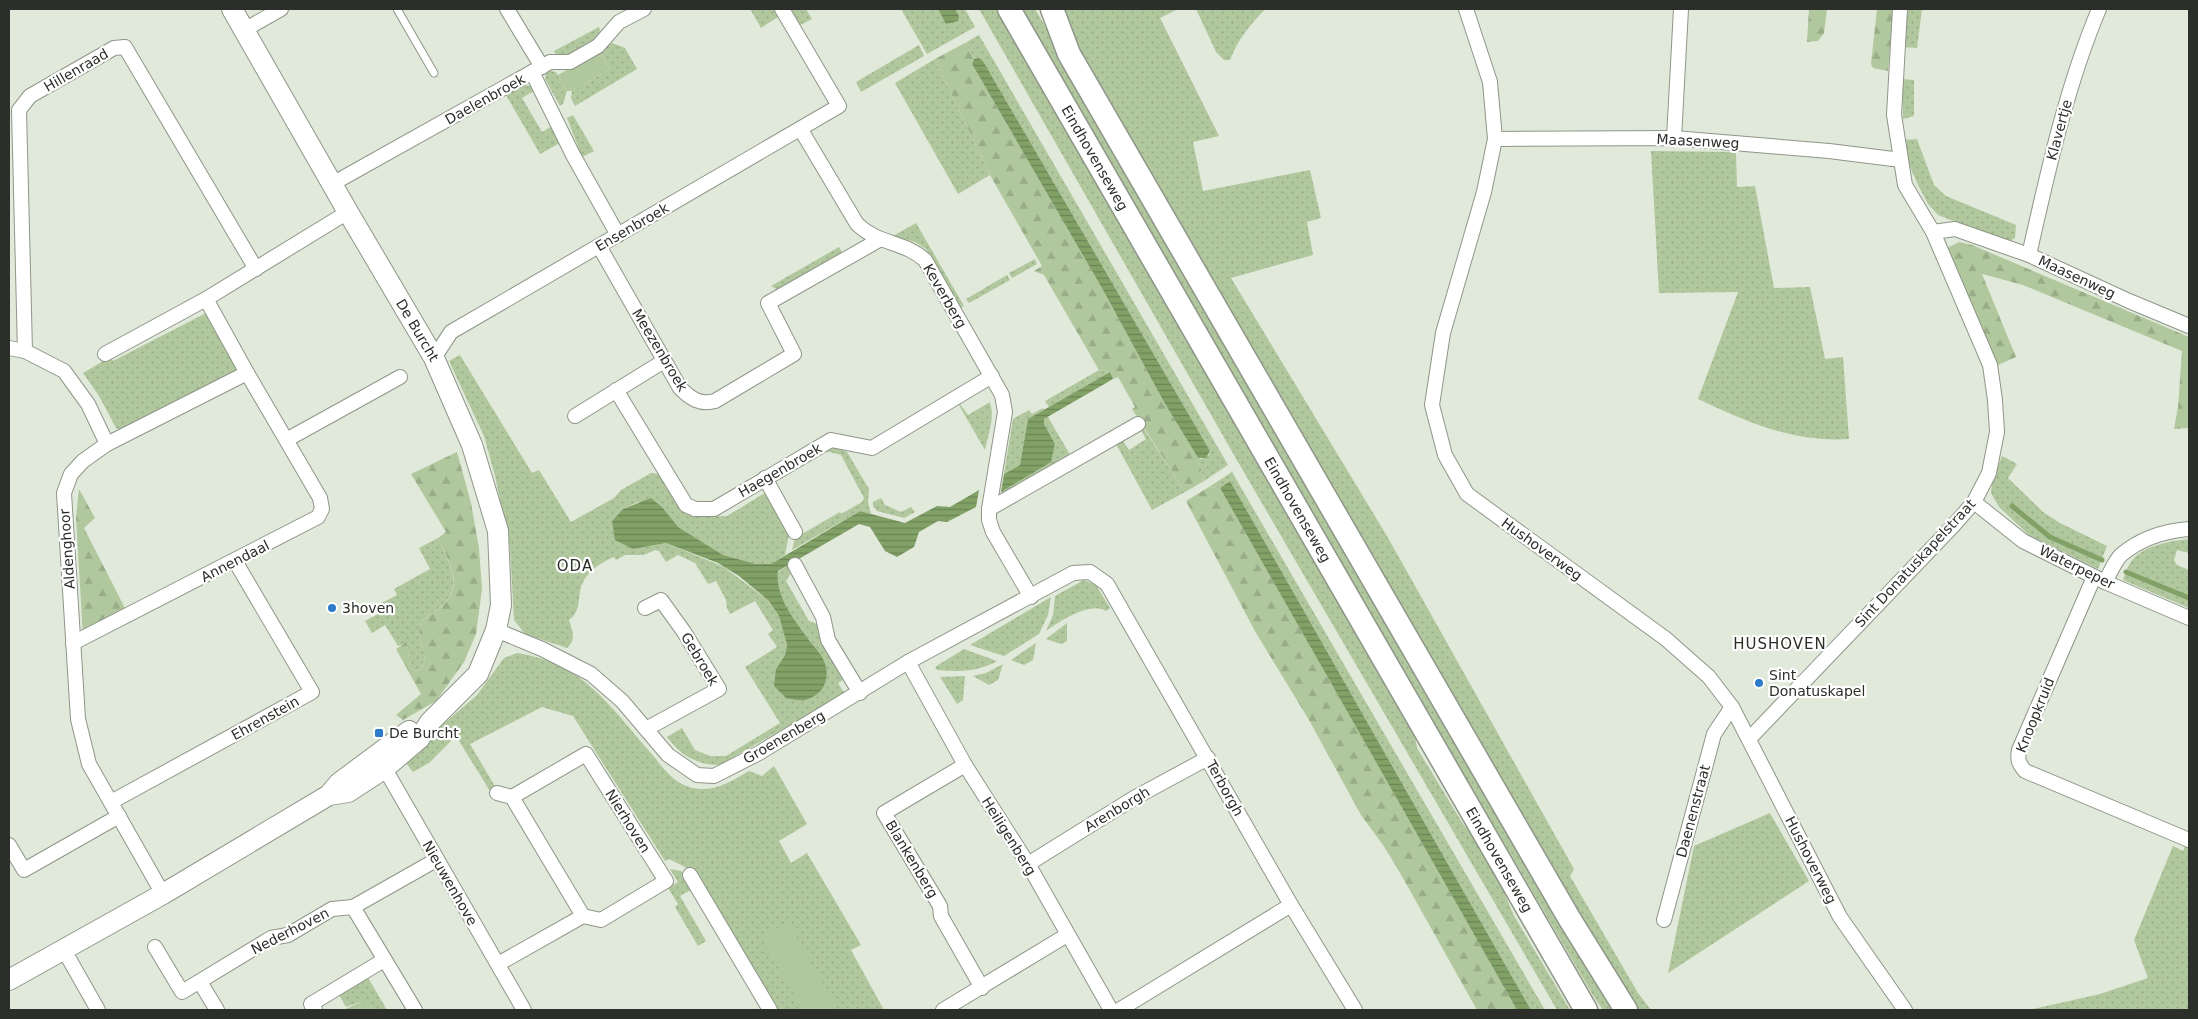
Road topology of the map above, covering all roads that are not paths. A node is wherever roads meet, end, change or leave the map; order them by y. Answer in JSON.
{"nodes":[{"id":1,"x":232,"y":9,"type":"edge"},
{"id":2,"x":280,"y":9,"type":"edge"},
{"id":3,"x":397,"y":9,"type":"edge"},
{"id":4,"x":507,"y":9,"type":"edge"},
{"id":5,"x":782,"y":9,"type":"edge"},
{"id":6,"x":1010,"y":9,"type":"edge"},
{"id":7,"x":1052,"y":9,"type":"edge"},
{"id":8,"x":1466,"y":9,"type":"edge"},
{"id":9,"x":1681,"y":9,"type":"edge"},
{"id":10,"x":1900,"y":9,"type":"edge"},
{"id":11,"x":2099,"y":9,"type":"edge"},
{"id":12,"x":636,"y":11,"type":"edge"},
{"id":13,"x":244,"y":30,"type":"junction"},
{"id":14,"x":537,"y":70,"type":"junction"},
{"id":15,"x":434,"y":73,"type":"dead end"},
{"id":16,"x":801,"y":130,"type":"junction"},
{"id":17,"x":1674,"y":138,"type":"junction"},
{"id":18,"x":1495,"y":139,"type":"junction"},
{"id":19,"x":1901,"y":160,"type":"junction"},
{"id":20,"x":332,"y":184,"type":"junction"},
{"id":21,"x":348,"y":212,"type":"junction"},
{"id":22,"x":1933,"y":232,"type":"junction"},
{"id":23,"x":618,"y":235,"type":"junction"},
{"id":24,"x":879,"y":240,"type":"junction"},
{"id":25,"x":599,"y":246,"type":"junction"},
{"id":26,"x":2029,"y":255,"type":"junction"},
{"id":27,"x":256,"y":269,"type":"junction"},
{"id":28,"x":206,"y":299,"type":"junction"},
{"id":29,"x":2189,"y":326,"type":"edge"},
{"id":30,"x":9,"y":348,"type":"edge"},
{"id":31,"x":25,"y":351,"type":"junction"},
{"id":32,"x":106,"y":354,"type":"dead end"},
{"id":33,"x":434,"y":358,"type":"junction"},
{"id":34,"x":664,"y":360,"type":"junction"},
{"id":35,"x":248,"y":373,"type":"junction"},
{"id":36,"x":992,"y":376,"type":"junction"},
{"id":37,"x":400,"y":378,"type":"dead end"},
{"id":38,"x":616,"y":390,"type":"junction"},
{"id":39,"x":575,"y":416,"type":"dead end"},
{"id":40,"x":1138,"y":424,"type":"dead end"},
{"id":41,"x":288,"y":439,"type":"junction"},
{"id":42,"x":106,"y":444,"type":"junction"},
{"id":43,"x":765,"y":478,"type":"junction"},
{"id":44,"x":1974,"y":502,"type":"junction"},
{"id":45,"x":989,"y":509,"type":"junction"},
{"id":46,"x":2189,"y":529,"type":"edge"},
{"id":47,"x":794,"y":532,"type":"dead end"},
{"id":48,"x":235,"y":561,"type":"junction"},
{"id":49,"x":796,"y":565,"type":"dead end"},
{"id":50,"x":1090,"y":572,"type":"joint"},
{"id":51,"x":2099,"y":579,"type":"junction"},
{"id":52,"x":1031,"y":597,"type":"junction"},
{"id":53,"x":644,"y":608,"type":"dead end"},
{"id":54,"x":2189,"y":618,"type":"edge"},
{"id":55,"x":496,"y":630,"type":"junction"},
{"id":56,"x":73,"y":644,"type":"junction"},
{"id":57,"x":908,"y":662,"type":"junction"},
{"id":58,"x":860,"y":693,"type":"junction"},
{"id":59,"x":1732,"y":707,"type":"junction"},
{"id":60,"x":646,"y":729,"type":"junction"},
{"id":61,"x":1749,"y":739,"type":"junction"},
{"id":62,"x":1208,"y":758,"type":"junction"},
{"id":63,"x":380,"y":761,"type":"junction"},
{"id":64,"x":965,"y":765,"type":"junction"},
{"id":65,"x":497,"y":793,"type":"dead end"},
{"id":66,"x":512,"y":797,"type":"junction"},
{"id":67,"x":110,"y":802,"type":"junction"},
{"id":68,"x":119,"y":816,"type":"junction"},
{"id":69,"x":2189,"y":840,"type":"edge"},
{"id":70,"x":9,"y":845,"type":"edge"},
{"id":71,"x":436,"y":860,"type":"junction"},
{"id":72,"x":1028,"y":864,"type":"junction"},
{"id":73,"x":690,"y":875,"type":"dead end"},
{"id":74,"x":163,"y":894,"type":"junction"},
{"id":75,"x":1291,"y":905,"type":"junction"},
{"id":76,"x":353,"y":907,"type":"junction"},
{"id":77,"x":583,"y":916,"type":"junction"},
{"id":78,"x":1664,"y":920,"type":"dead end"},
{"id":79,"x":1067,"y":935,"type":"junction"},
{"id":80,"x":155,"y":947,"type":"dead end"},
{"id":81,"x":64,"y":950,"type":"junction"},
{"id":82,"x":384,"y":960,"type":"junction"},
{"id":83,"x":498,"y":964,"type":"junction"},
{"id":84,"x":9,"y":980,"type":"edge"},
{"id":85,"x":200,"y":982,"type":"junction"},
{"id":86,"x":982,"y":988,"type":"junction"},
{"id":87,"x":98,"y":1010,"type":"edge"},
{"id":88,"x":216,"y":1010,"type":"edge"},
{"id":89,"x":315,"y":1010,"type":"edge"},
{"id":90,"x":415,"y":1010,"type":"edge"},
{"id":91,"x":524,"y":1010,"type":"edge"},
{"id":92,"x":770,"y":1010,"type":"edge"},
{"id":93,"x":943,"y":1010,"type":"edge"},
{"id":94,"x":1110,"y":1010,"type":"edge"},
{"id":95,"x":1119,"y":1010,"type":"edge"},
{"id":96,"x":1355,"y":1010,"type":"edge"},
{"id":97,"x":1586,"y":1010,"type":"edge"},
{"id":98,"x":1626,"y":1010,"type":"edge"},
{"id":99,"x":1905,"y":1010,"type":"edge"}],
"edges":[{"from":1,"to":13,"type":"street","name":"De Burcht"},
{"from":2,"to":13,"type":"street"},
{"from":3,"to":15,"type":"lane"},
{"from":4,"to":14,"type":"street"},
{"from":5,"to":16,"type":"street","name":"Ensenbroek"},
{"from":6,"to":97,"type":"main road","name":"Eindhovenseweg"},
{"from":7,"to":98,"type":"main road","name":"Eindhovenseweg"},
{"from":8,"to":18,"type":"street","name":"Hushoverweg"},
{"from":9,"to":17,"type":"street"},
{"from":10,"to":19,"type":"street","name":"Sint Donatuskapelstraat"},
{"from":11,"to":26,"type":"street","name":"Klavertje"},
{"from":12,"to":14,"type":"street","name":"Daelenbroek"},
{"from":13,"to":20,"type":"street","name":"De Burcht"},
{"from":14,"to":20,"type":"street","name":"Daelenbroek"},
{"from":14,"to":23,"type":"street"},
{"from":16,"to":23,"type":"street","name":"Ensenbroek"},
{"from":16,"to":24,"type":"street","name":"Keverberg"},
{"from":17,"to":18,"type":"street","name":"Maasenweg"},
{"from":17,"to":19,"type":"street","name":"Maasenweg"},
{"from":18,"to":59,"type":"street","name":"Hushoverweg"},
{"from":19,"to":22,"type":"street","name":"Sint Donatuskapelstraat"},
{"from":20,"to":21,"type":"street","name":"De Burcht"},
{"from":21,"to":27,"type":"street"},
{"from":21,"to":33,"type":"street","name":"De Burcht"},
{"from":22,"to":26,"type":"street","name":"Maasenweg"},
{"from":22,"to":44,"type":"street","name":"Sint Donatuskapelstraat"},
{"from":23,"to":25,"type":"street","name":"Ensenbroek"},
{"from":24,"to":34,"type":"street","name":"Meezenbroek"},
{"from":24,"to":36,"type":"street","name":"Keverberg"},
{"from":25,"to":33,"type":"street","name":"Ensenbroek"},
{"from":25,"to":34,"type":"street","name":"Meezenbroek"},
{"from":26,"to":29,"type":"street","name":"Maasenweg"},
{"from":27,"to":28,"type":"street"},
{"from":27,"to":31,"type":"street","name":"Hillenraad"},
{"from":28,"to":32,"type":"street"},
{"from":28,"to":35,"type":"street"},
{"from":30,"to":31,"type":"street"},
{"from":31,"to":42,"type":"street"},
{"from":33,"to":55,"type":"street","name":"De Burcht"},
{"from":34,"to":38,"type":"street"},
{"from":35,"to":41,"type":"street","name":"Annendaal"},
{"from":35,"to":42,"type":"street","name":"Aldenghoor"},
{"from":36,"to":43,"type":"street","name":"Haegenbroek"},
{"from":36,"to":45,"type":"street","name":"Keverberg"},
{"from":37,"to":41,"type":"street"},
{"from":38,"to":39,"type":"street"},
{"from":38,"to":43,"type":"street","name":"Haegenbroek"},
{"from":40,"to":45,"type":"street"},
{"from":41,"to":48,"type":"street","name":"Annendaal"},
{"from":42,"to":56,"type":"street","name":"Aldenghoor"},
{"from":43,"to":47,"type":"street"},
{"from":44,"to":51,"type":"street","name":"Waterpeper"},
{"from":44,"to":61,"type":"street","name":"Sint Donatuskapelstraat"},
{"from":45,"to":52,"type":"street","name":"Keverberg"},
{"from":46,"to":51,"type":"street","name":"Knoopkruid"},
{"from":48,"to":56,"type":"street","name":"Annendaal"},
{"from":48,"to":67,"type":"street","name":"Ehrenstein"},
{"from":49,"to":58,"type":"street"},
{"from":50,"to":52,"type":"street","name":"Groenenberg"},
{"from":50,"to":62,"type":"street","name":"Terborgh"},
{"from":51,"to":54,"type":"street","name":"Waterpeper"},
{"from":51,"to":69,"type":"street","name":"Knoopkruid"},
{"from":52,"to":57,"type":"street","name":"Groenenberg"},
{"from":53,"to":60,"type":"street","name":"Gebroek"},
{"from":55,"to":60,"type":"street","name":"Groenenberg"},
{"from":55,"to":63,"type":"street","name":"De Burcht"},
{"from":56,"to":67,"type":"street","name":"Aldenghoor"},
{"from":57,"to":58,"type":"street","name":"Groenenberg"},
{"from":57,"to":64,"type":"street","name":"Heiligenberg"},
{"from":58,"to":60,"type":"street","name":"Groenenberg"},
{"from":59,"to":61,"type":"street","name":"Hushoverweg"},
{"from":59,"to":78,"type":"street","name":"Daenenstraat"},
{"from":61,"to":99,"type":"street","name":"Hushoverweg"},
{"from":62,"to":72,"type":"street","name":"Arenborgh"},
{"from":62,"to":75,"type":"street","name":"Terborgh"},
{"from":63,"to":71,"type":"street","name":"Nieuwenhove"},
{"from":63,"to":74,"type":"street","name":"De Burcht"},
{"from":64,"to":72,"type":"street","name":"Heiligenberg"},
{"from":64,"to":86,"type":"street","name":"Blankenberg"},
{"from":65,"to":66,"type":"street"},
{"from":66,"to":77,"type":"street"},
{"from":66,"to":77,"type":"street","name":"Nierhoven"},
{"from":67,"to":68,"type":"street","name":"Aldenghoor"},
{"from":68,"to":70,"type":"street"},
{"from":68,"to":74,"type":"street","name":"Aldenghoor"},
{"from":71,"to":76,"type":"street","name":"Nederhoven"},
{"from":71,"to":83,"type":"street","name":"Nieuwenhove"},
{"from":72,"to":79,"type":"street","name":"Heiligenberg"},
{"from":73,"to":92,"type":"street"},
{"from":74,"to":81,"type":"street","name":"De Burcht"},
{"from":75,"to":95,"type":"street"},
{"from":75,"to":96,"type":"street","name":"Terborgh"},
{"from":76,"to":82,"type":"street"},
{"from":76,"to":85,"type":"street","name":"Nederhoven"},
{"from":77,"to":83,"type":"street"},
{"from":79,"to":86,"type":"street"},
{"from":79,"to":94,"type":"street","name":"Heiligenberg"},
{"from":80,"to":85,"type":"street","name":"Nederhoven"},
{"from":81,"to":84,"type":"street","name":"De Burcht"},
{"from":81,"to":87,"type":"street"},
{"from":82,"to":89,"type":"street"},
{"from":82,"to":90,"type":"street"},
{"from":83,"to":91,"type":"street","name":"Nieuwenhove"},
{"from":85,"to":88,"type":"street"},
{"from":86,"to":93,"type":"street"}]}
